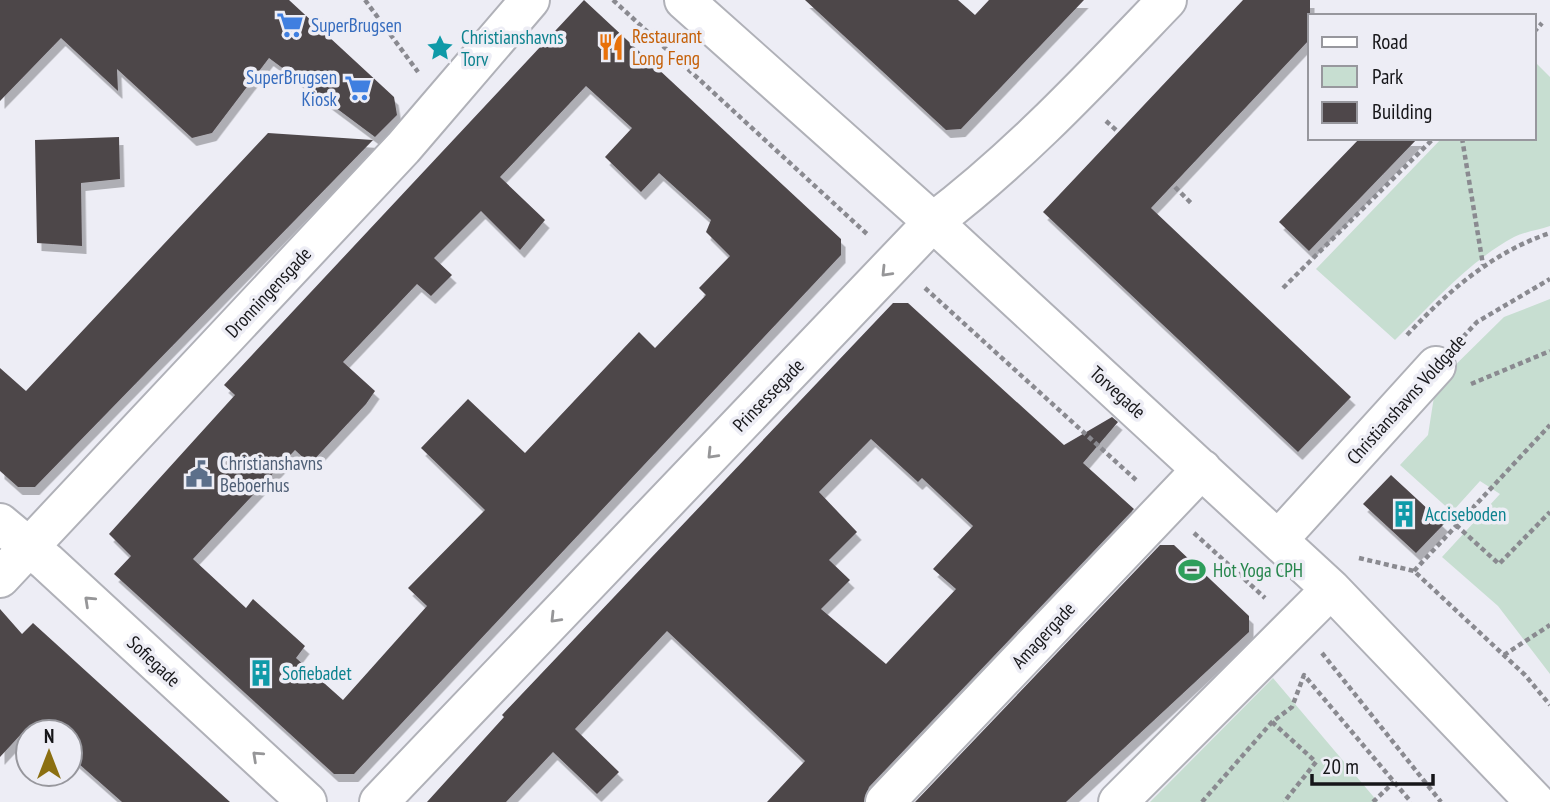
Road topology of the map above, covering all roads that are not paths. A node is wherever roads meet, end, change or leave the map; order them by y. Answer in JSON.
{"nodes":[{"id":1,"x":530,"y":0,"type":"edge"},
{"id":2,"x":684,"y":0,"type":"edge"},
{"id":3,"x":1167,"y":0,"type":"edge"},
{"id":4,"x":933,"y":222,"type":"junction"},
{"id":5,"x":1452,"y":376,"type":"road end"},
{"id":6,"x":1202,"y":468,"type":"junction"},
{"id":7,"x":14,"y":535,"type":"edge"},
{"id":8,"x":1278,"y":540,"type":"junction"},
{"id":9,"x":1338,"y":572,"type":"junction"},
{"id":10,"x":0,"y":578,"type":"edge"},
{"id":11,"x":307,"y":802,"type":"edge"},
{"id":12,"x":379,"y":802,"type":"edge"},
{"id":13,"x":885,"y":802,"type":"edge"},
{"id":14,"x":1118,"y":802,"type":"edge"},
{"id":15,"x":1535,"y":802,"type":"edge"}],
"edges":[{"from":1,"to":7,"type":"street","name":"Dronningensgade"},
{"from":2,"to":4,"type":"street","name":"Torvegade"},
{"from":3,"to":4,"type":"street","name":"Prinsessegade"},
{"from":4,"to":6,"type":"street","name":"Torvegade"},
{"from":4,"to":12,"type":"street","name":"Prinsessegade","one_way":true},
{"from":5,"to":8,"type":"street","name":"Christianshavns Voldgade"},
{"from":6,"to":8,"type":"street","name":"Torvegade"},
{"from":6,"to":13,"type":"street","name":"Amagergade"},
{"from":7,"to":10,"type":"street","name":"Dronningensgade"},
{"from":11,"to":7,"type":"street","name":"Sofiegade","one_way":true},
{"from":8,"to":9,"type":"street","name":"Torvegade"},
{"from":9,"to":14,"type":"street"},
{"from":9,"to":15,"type":"street","name":"Torvegade"}]}
